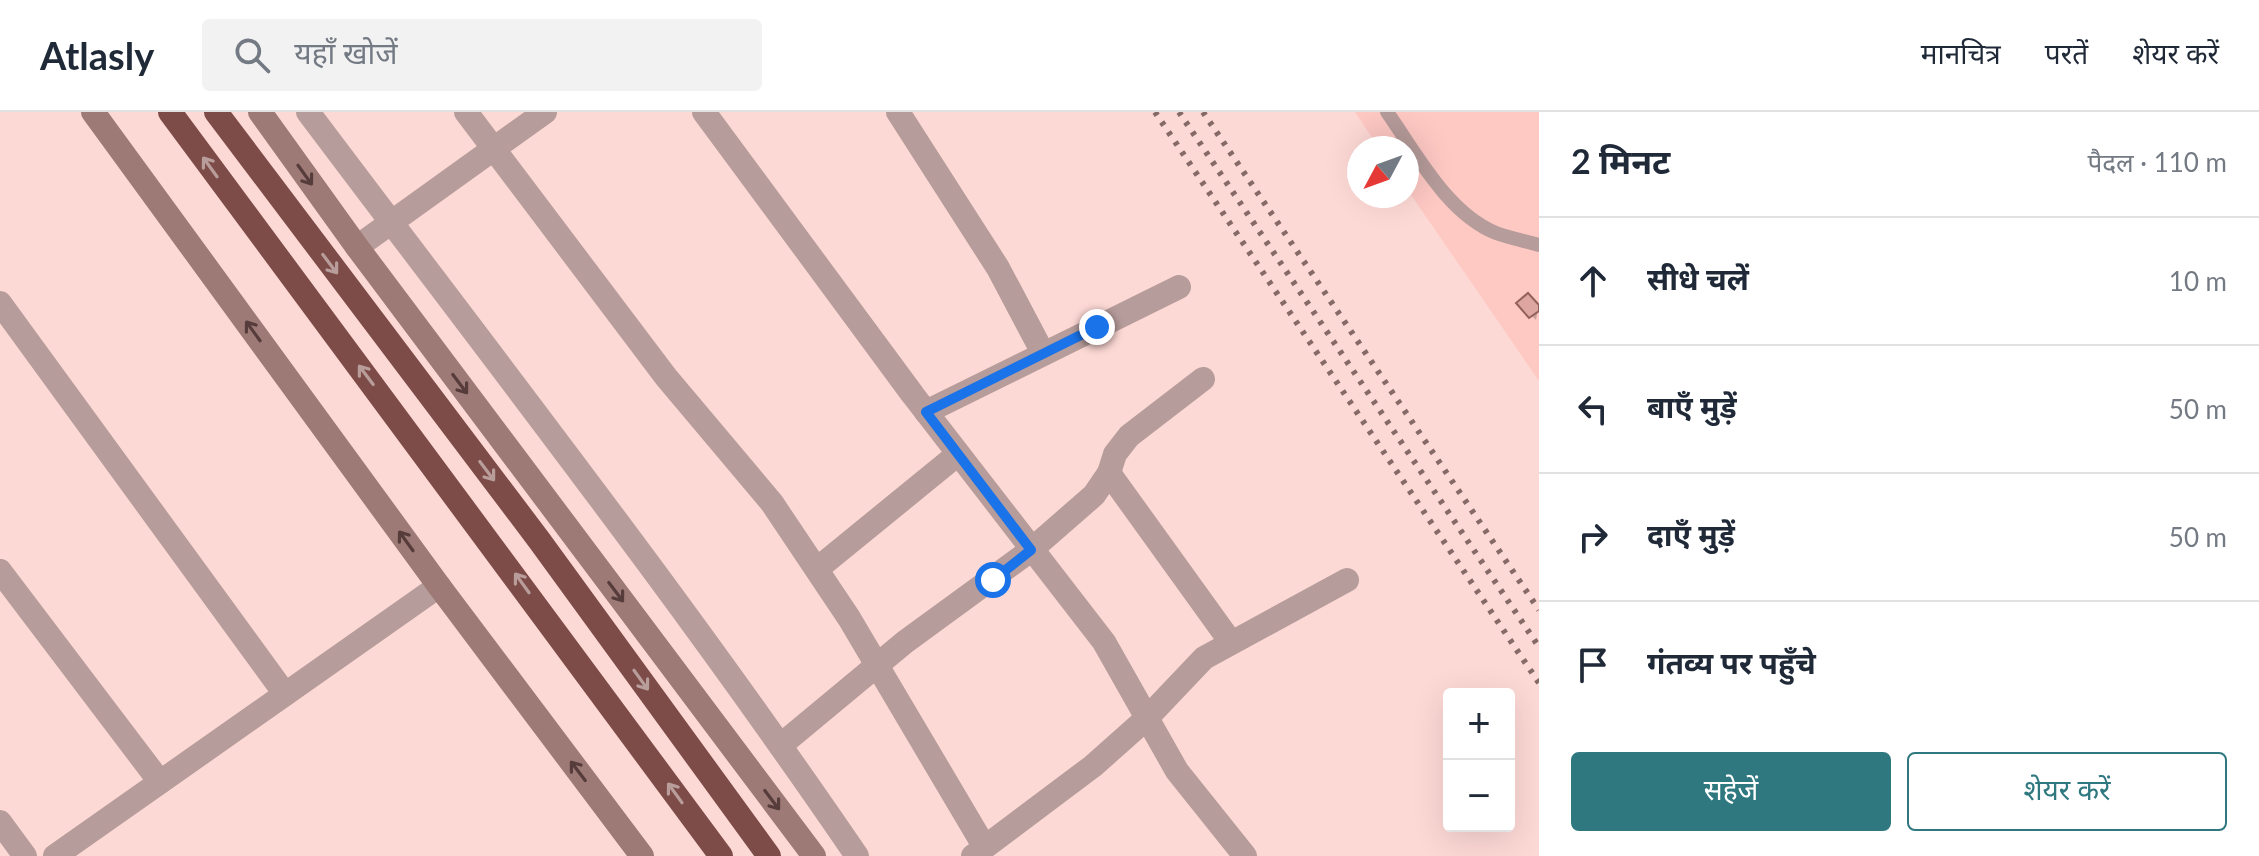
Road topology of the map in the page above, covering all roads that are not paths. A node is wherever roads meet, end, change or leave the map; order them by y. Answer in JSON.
{"nodes":[{"id":1,"x":93,"y":112,"type":"edge"},
{"id":2,"x":170,"y":112,"type":"edge"},
{"id":3,"x":216,"y":112,"type":"edge"},
{"id":4,"x":260,"y":112,"type":"edge"},
{"id":5,"x":308,"y":112,"type":"edge"},
{"id":6,"x":466,"y":112,"type":"edge"},
{"id":7,"x":545,"y":112,"type":"edge"},
{"id":8,"x":704,"y":112,"type":"edge"},
{"id":9,"x":898,"y":112,"type":"edge"},
{"id":10,"x":1387,"y":112,"type":"edge"},
{"id":11,"x":491,"y":149,"type":"junction"},
{"id":12,"x":391,"y":222,"type":"junction"},
{"id":13,"x":1539,"y":245,"type":"edge"},
{"id":14,"x":357,"y":247,"type":"junction"},
{"id":15,"x":1179,"y":287,"type":"dead end"},
{"id":16,"x":0,"y":303,"type":"edge"},
{"id":17,"x":1043,"y":353,"type":"junction"},
{"id":18,"x":1203,"y":379,"type":"dead end"},
{"id":19,"x":926,"y":412,"type":"junction"},
{"id":20,"x":958,"y":454,"type":"junction"},
{"id":21,"x":1109,"y":473,"type":"junction"},
{"id":22,"x":1031,"y":550,"type":"junction"},
{"id":23,"x":817,"y":569,"type":"junction"},
{"id":24,"x":0,"y":571,"type":"edge"},
{"id":25,"x":1347,"y":580,"type":"dead end"},
{"id":26,"x":439,"y":586,"type":"junction"},
{"id":27,"x":1230,"y":641,"type":"junction"},
{"id":28,"x":877,"y":667,"type":"junction"},
{"id":29,"x":285,"y":694,"type":"junction"},
{"id":30,"x":1147,"y":718,"type":"junction"},
{"id":31,"x":781,"y":745,"type":"junction"},
{"id":32,"x":160,"y":782,"type":"junction"},
{"id":33,"x":0,"y":822,"type":"edge"},
{"id":34,"x":978,"y":851,"type":"edge"},
{"id":35,"x":25,"y":856,"type":"edge"},
{"id":36,"x":55,"y":856,"type":"edge"},
{"id":37,"x":642,"y":856,"type":"edge"},
{"id":38,"x":721,"y":856,"type":"edge"},
{"id":39,"x":769,"y":856,"type":"edge"},
{"id":40,"x":814,"y":856,"type":"edge"},
{"id":41,"x":857,"y":856,"type":"edge"},
{"id":42,"x":1245,"y":856,"type":"edge"}],
"edges":[{"from":26,"to":1,"type":"street","one_way":true},
{"from":38,"to":2,"type":"highway","one_way":true},
{"from":3,"to":39,"type":"highway","one_way":true},
{"from":4,"to":14,"type":"street","one_way":true},
{"from":5,"to":12,"type":"street"},
{"from":6,"to":11,"type":"street"},
{"from":7,"to":11,"type":"street"},
{"from":8,"to":19,"type":"street"},
{"from":9,"to":17,"type":"street"},
{"from":10,"to":13,"type":"lane"},
{"from":11,"to":12,"type":"street"},
{"from":11,"to":23,"type":"street"},
{"from":12,"to":14,"type":"street"},
{"from":12,"to":31,"type":"street"},
{"from":14,"to":40,"type":"street","one_way":true},
{"from":15,"to":17,"type":"street"},
{"from":16,"to":29,"type":"street"},
{"from":17,"to":19,"type":"street"},
{"from":18,"to":21,"type":"street"},
{"from":19,"to":20,"type":"street"},
{"from":20,"to":22,"type":"street"},
{"from":20,"to":23,"type":"street"},
{"from":21,"to":22,"type":"street"},
{"from":21,"to":27,"type":"street"},
{"from":22,"to":28,"type":"street"},
{"from":22,"to":30,"type":"street"},
{"from":23,"to":28,"type":"street"},
{"from":24,"to":32,"type":"street"},
{"from":25,"to":27,"type":"street"},
{"from":26,"to":29,"type":"street"},
{"from":37,"to":26,"type":"street","one_way":true},
{"from":27,"to":30,"type":"street"},
{"from":28,"to":31,"type":"street"},
{"from":28,"to":34,"type":"street"},
{"from":29,"to":32,"type":"street"},
{"from":30,"to":34,"type":"street"},
{"from":30,"to":42,"type":"street"},
{"from":31,"to":41,"type":"street"},
{"from":32,"to":36,"type":"street"},
{"from":33,"to":35,"type":"street"}]}
